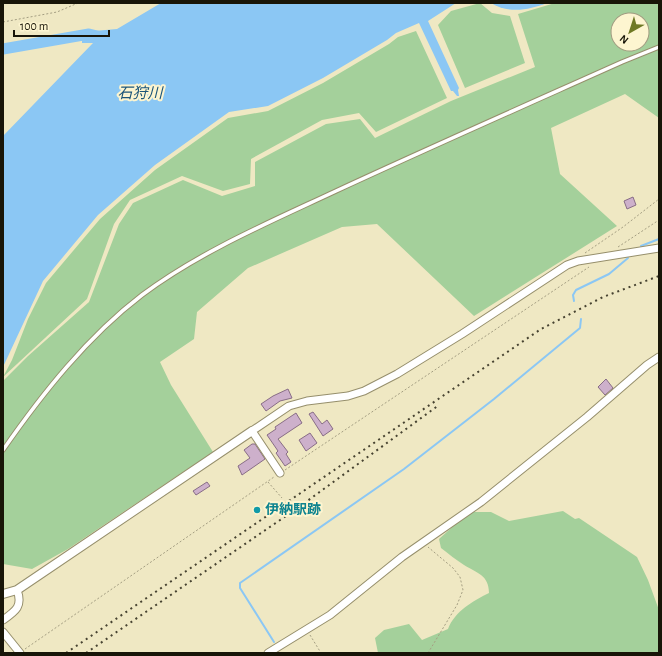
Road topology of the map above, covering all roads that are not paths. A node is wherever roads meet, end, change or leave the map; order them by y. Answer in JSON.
{"nodes":[{"id":1,"x":659,"y":47,"type":"edge"},
{"id":2,"x":659,"y":248,"type":"edge"},
{"id":3,"x":659,"y":357,"type":"edge"},
{"id":4,"x":252,"y":431,"type":"junction"},
{"id":5,"x":3,"y":450,"type":"edge"},
{"id":6,"x":280,"y":473,"type":"road end"},
{"id":7,"x":17,"y":590,"type":"junction"},
{"id":8,"x":3,"y":594,"type":"edge"},
{"id":9,"x":3,"y":620,"type":"edge"},
{"id":10,"x":3,"y":632,"type":"edge"},
{"id":11,"x":20,"y":653,"type":"edge"},
{"id":12,"x":268,"y":653,"type":"edge"}],
"edges":[{"from":1,"to":5,"type":"lane"},
{"from":2,"to":4,"type":"street"},
{"from":3,"to":12,"type":"street"},
{"from":4,"to":6,"type":"street"},
{"from":4,"to":7,"type":"street"},
{"from":7,"to":8,"type":"street"},
{"from":7,"to":9,"type":"street"},
{"from":10,"to":11,"type":"street"}]}
